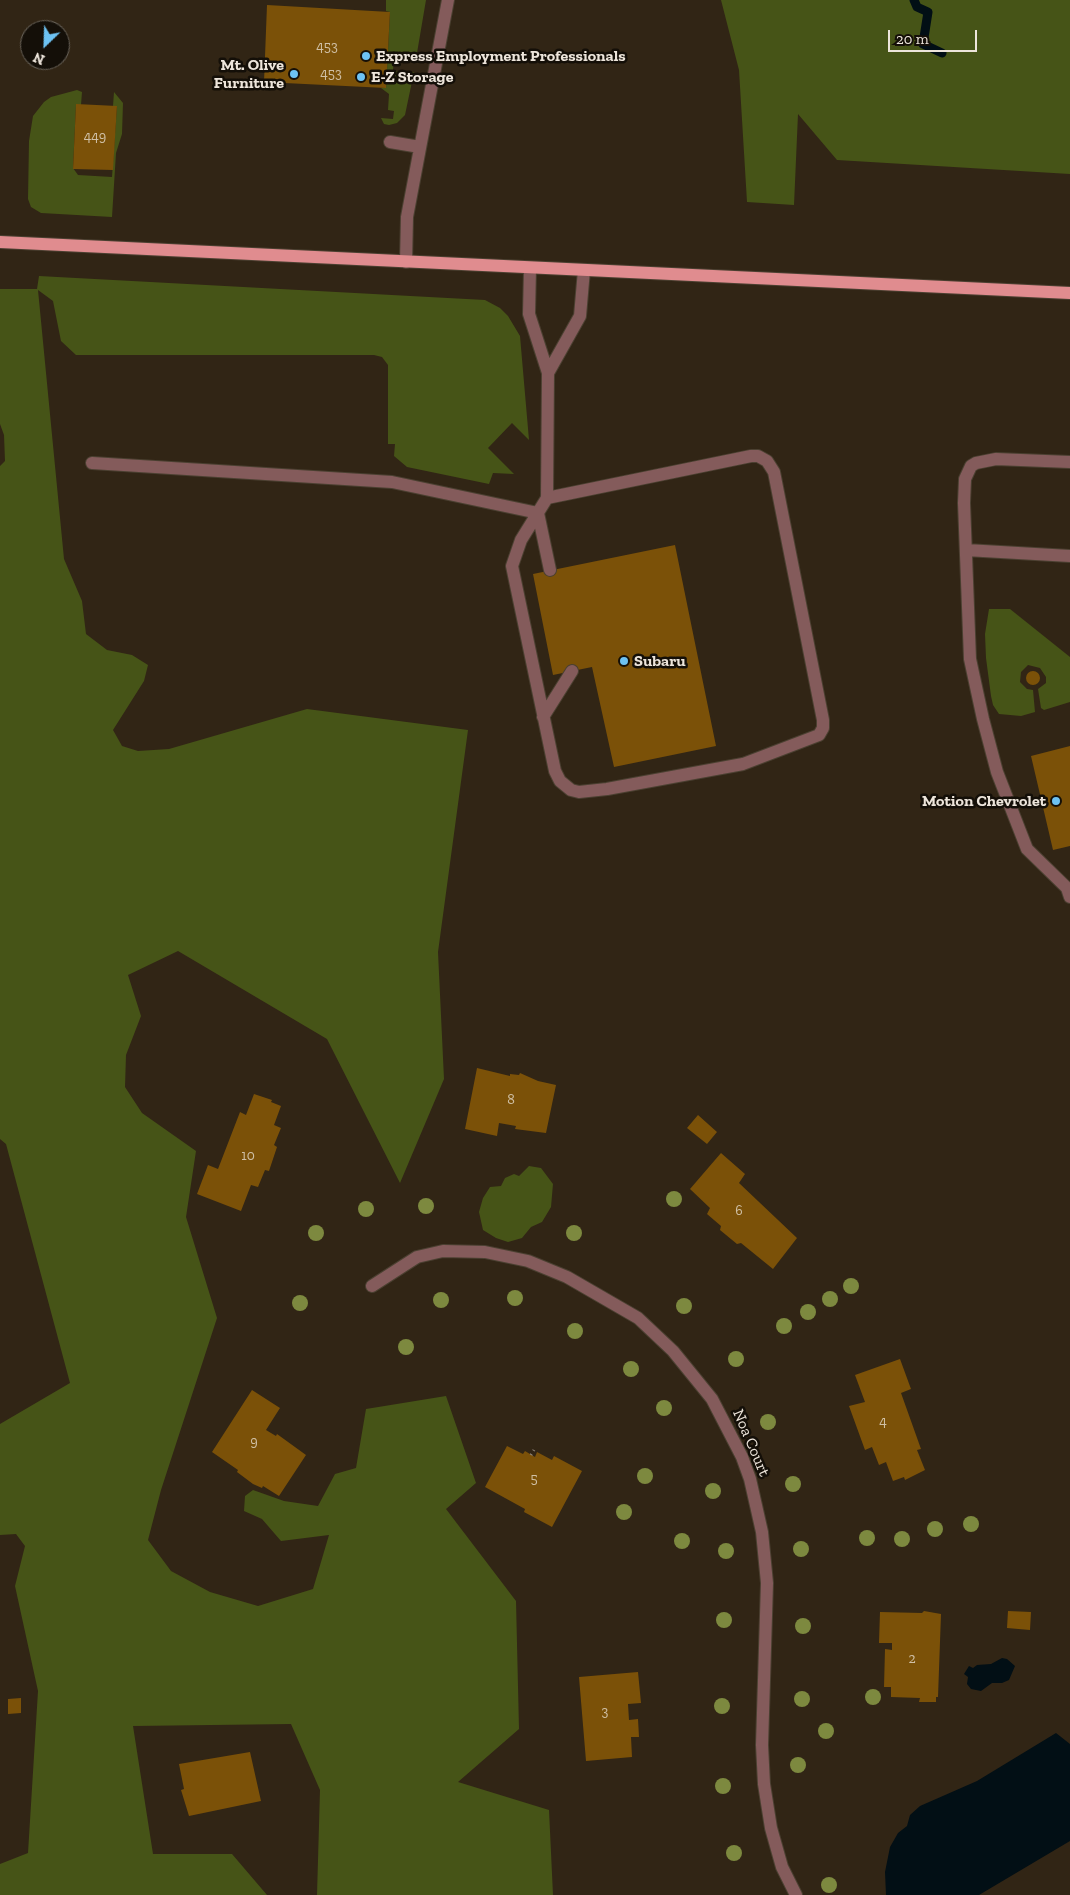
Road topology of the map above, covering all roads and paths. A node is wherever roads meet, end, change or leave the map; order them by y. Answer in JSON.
{"nodes":[{"id":1,"x":448,"y":0,"type":"edge"},
{"id":2,"x":390,"y":142,"type":"dead end"},
{"id":3,"x":420,"y":147,"type":"junction"},
{"id":4,"x":0,"y":242,"type":"edge"},
{"id":5,"x":406,"y":262,"type":"junction"},
{"id":6,"x":530,"y":268,"type":"junction"},
{"id":7,"x":584,"y":270,"type":"junction"},
{"id":8,"x":1070,"y":293,"type":"edge"},
{"id":9,"x":548,"y":372,"type":"junction"},
{"id":10,"x":1070,"y":462,"type":"edge"},
{"id":11,"x":92,"y":463,"type":"dead end"},
{"id":12,"x":547,"y":498,"type":"junction"},
{"id":13,"x":538,"y":512,"type":"junction"},
{"id":14,"x":966,"y":550,"type":"junction"},
{"id":15,"x":1070,"y":556,"type":"edge"},
{"id":16,"x":550,"y":570,"type":"dead end"},
{"id":17,"x":572,"y":671,"type":"dead end"},
{"id":18,"x":544,"y":717,"type":"junction"},
{"id":19,"x":1069,"y":891,"type":"edge"},
{"id":20,"x":372,"y":1286,"type":"dead end"},
{"id":21,"x":534,"y":1450,"type":"dead end"},
{"id":22,"x":531,"y":1455,"type":"dead end"},
{"id":23,"x":796,"y":1895,"type":"edge"}],
"edges":[{"from":1,"to":3,"type":"street"},
{"from":2,"to":3,"type":"street"},
{"from":3,"to":5,"type":"street"},
{"from":4,"to":5,"type":"main road"},
{"from":5,"to":6,"type":"main road"},
{"from":6,"to":7,"type":"main road"},
{"from":6,"to":9,"type":"street"},
{"from":7,"to":8,"type":"main road"},
{"from":7,"to":9,"type":"street"},
{"from":9,"to":12,"type":"street"},
{"from":10,"to":14,"type":"street"},
{"from":11,"to":13,"type":"street"},
{"from":12,"to":13,"type":"street"},
{"from":12,"to":18,"type":"street"},
{"from":13,"to":16,"type":"street"},
{"from":13,"to":18,"type":"street"},
{"from":14,"to":15,"type":"street"},
{"from":14,"to":19,"type":"street"},
{"from":17,"to":18,"type":"street"},
{"from":20,"to":23,"type":"street","name":"Noa Court"},
{"from":21,"to":22,"type":"path"}]}
